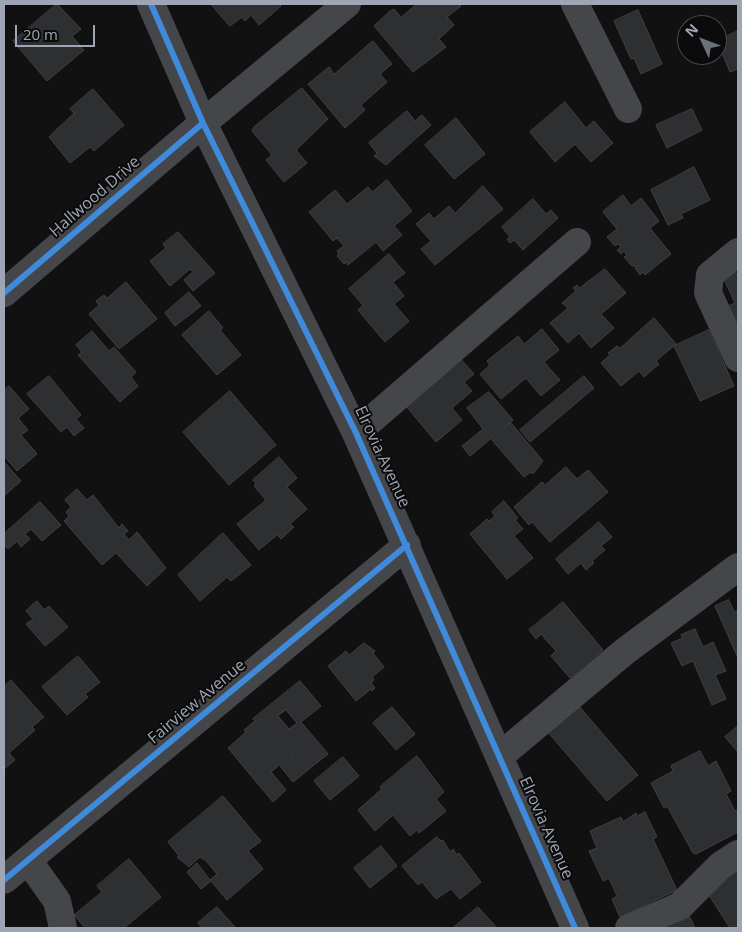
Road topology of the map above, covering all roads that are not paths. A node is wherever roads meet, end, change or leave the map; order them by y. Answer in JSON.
{"nodes":[{"id":1,"x":151,"y":4,"type":"edge"},
{"id":2,"x":347,"y":4,"type":"edge"},
{"id":3,"x":575,"y":4,"type":"edge"},
{"id":4,"x":628,"y":109,"type":"dead end"},
{"id":5,"x":203,"y":123,"type":"junction"},
{"id":6,"x":577,"y":242,"type":"dead end"},
{"id":7,"x":738,"y":252,"type":"edge"},
{"id":8,"x":4,"y":293,"type":"edge"},
{"id":9,"x":738,"y":358,"type":"edge"},
{"id":10,"x":356,"y":433,"type":"junction"},
{"id":11,"x":407,"y":545,"type":"junction"},
{"id":12,"x":738,"y":567,"type":"edge"},
{"id":13,"x":500,"y":756,"type":"junction"},
{"id":14,"x":738,"y":854,"type":"edge"},
{"id":15,"x":28,"y":860,"type":"junction"},
{"id":16,"x":4,"y":879,"type":"edge"},
{"id":17,"x":62,"y":928,"type":"edge"},
{"id":18,"x":576,"y":928,"type":"edge"},
{"id":19,"x":629,"y":928,"type":"edge"}],
"edges":[{"from":1,"to":5,"type":"street","name":"Elrovia Avenue"},
{"from":2,"to":5,"type":"street","name":"Hallwood Drive"},
{"from":3,"to":4,"type":"street"},
{"from":5,"to":8,"type":"street","name":"Hallwood Drive"},
{"from":5,"to":10,"type":"street","name":"Elrovia Avenue"},
{"from":6,"to":10,"type":"street"},
{"from":7,"to":9,"type":"street"},
{"from":10,"to":11,"type":"street","name":"Elrovia Avenue"},
{"from":11,"to":13,"type":"street","name":"Elrovia Avenue"},
{"from":11,"to":15,"type":"street","name":"Fairview Avenue"},
{"from":12,"to":13,"type":"street"},
{"from":13,"to":18,"type":"street","name":"Elrovia Avenue"},
{"from":14,"to":19,"type":"street"},
{"from":15,"to":16,"type":"street","name":"Fairview Avenue"},
{"from":15,"to":17,"type":"street"}]}
